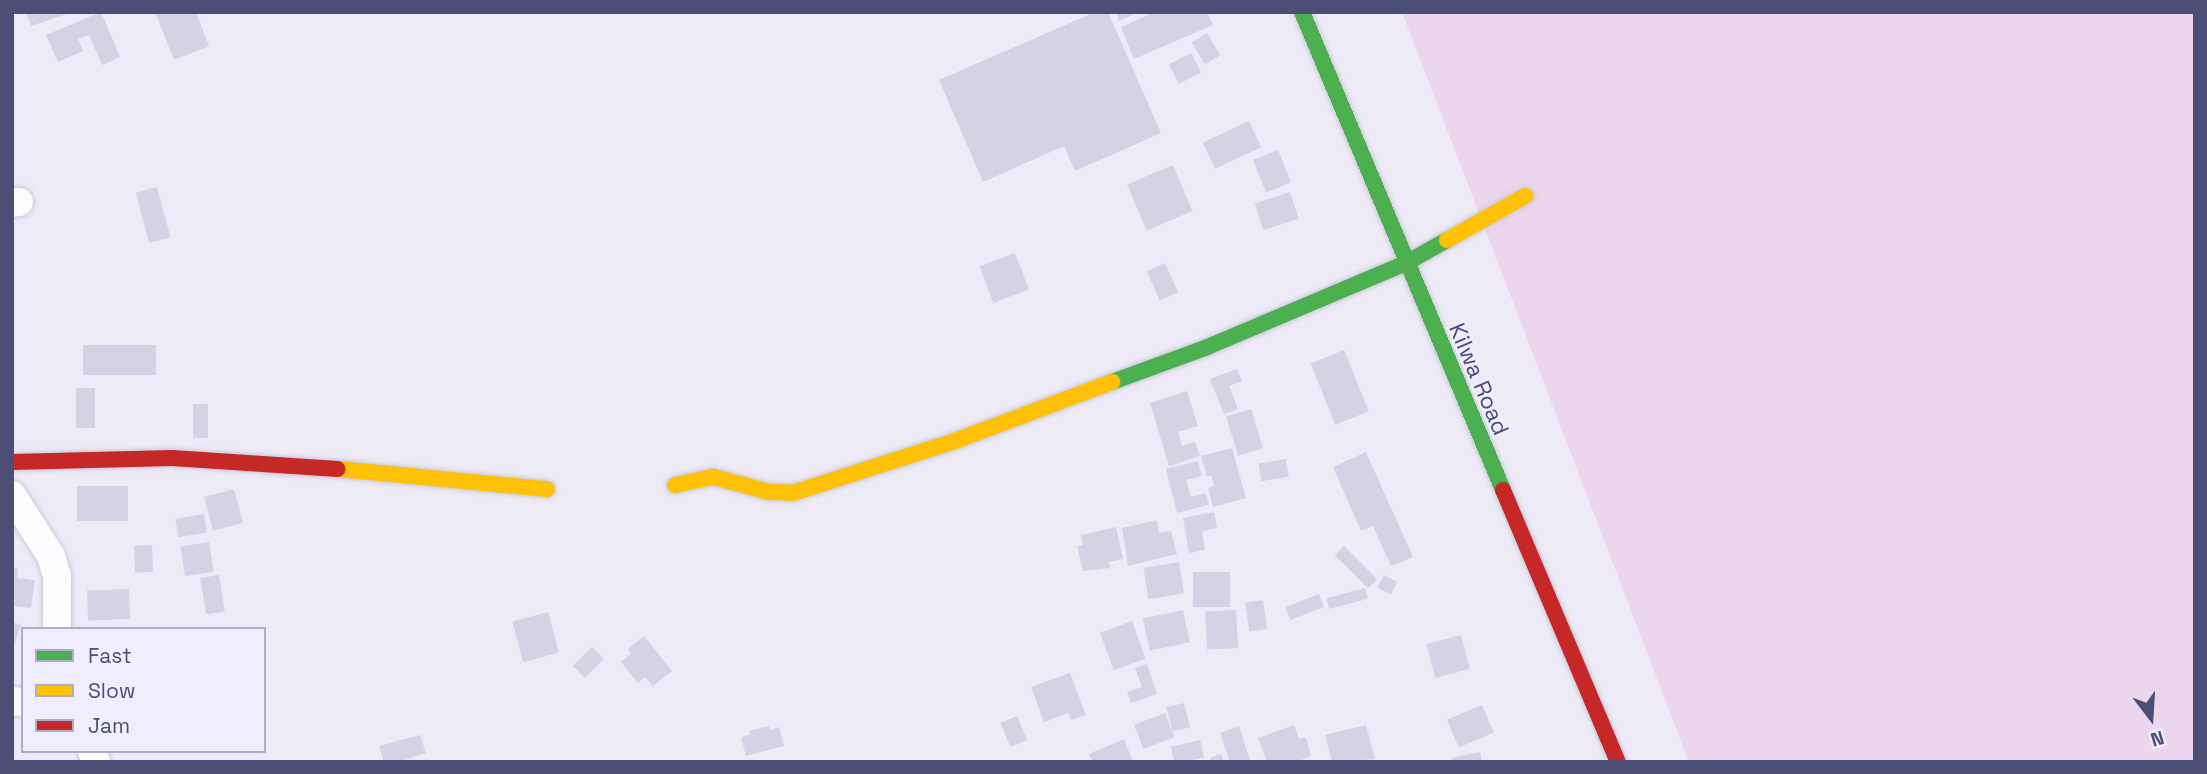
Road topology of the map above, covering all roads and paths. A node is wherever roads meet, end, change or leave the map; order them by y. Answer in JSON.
{"nodes":[{"id":1,"x":1302,"y":12,"type":"edge"},
{"id":2,"x":1525,"y":196,"type":"dead end"},
{"id":3,"x":1406,"y":264,"type":"junction"},
{"id":4,"x":12,"y":462,"type":"edge"},
{"id":5,"x":675,"y":485,"type":"dead end"},
{"id":6,"x":547,"y":489,"type":"dead end"},
{"id":7,"x":12,"y":495,"type":"edge"},
{"id":8,"x":58,"y":627,"type":"edge"},
{"id":9,"x":1618,"y":762,"type":"edge"}],
"edges":[{"from":1,"to":3,"type":"main road","name":"Kilwa Road"},
{"from":2,"to":3,"type":"main road"},
{"from":3,"to":5,"type":"main road"},
{"from":3,"to":9,"type":"main road","name":"Kilwa Road"},
{"from":4,"to":6,"type":"main road"},
{"from":7,"to":8,"type":"street"}]}
